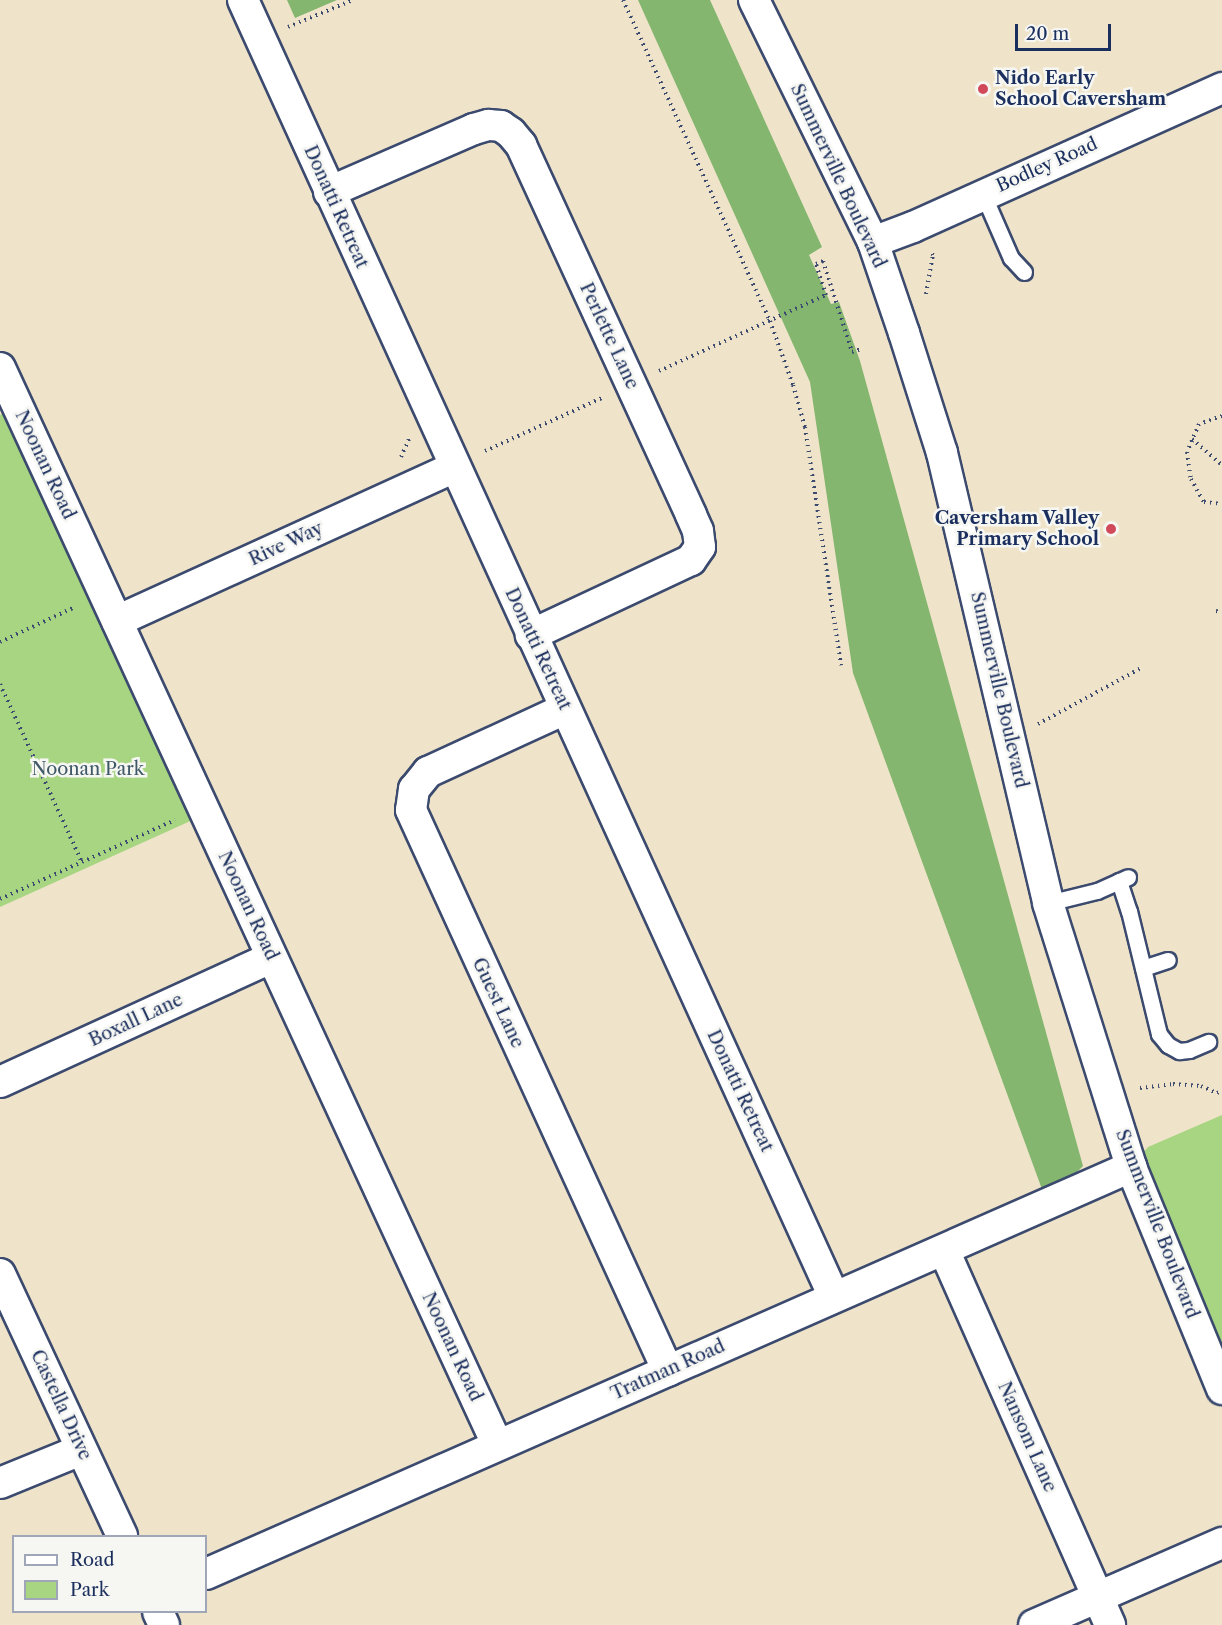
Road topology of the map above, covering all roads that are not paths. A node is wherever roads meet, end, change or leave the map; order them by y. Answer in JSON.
{"nodes":[{"id":1,"x":243,"y":0,"type":"edge"},
{"id":2,"x":754,"y":0,"type":"edge"},
{"id":3,"x":1222,"y":88,"type":"edge"},
{"id":4,"x":329,"y":192,"type":"junction"},
{"id":5,"x":983,"y":194,"type":"junction"},
{"id":6,"x":873,"y":242,"type":"junction"},
{"id":7,"x":1024,"y":272,"type":"dead end"},
{"id":8,"x":0,"y":368,"type":"edge"},
{"id":9,"x":9,"y":411,"type":"edge"},
{"id":10,"x":456,"y":467,"type":"junction"},
{"id":11,"x":117,"y":621,"type":"junction"},
{"id":12,"x":531,"y":635,"type":"junction"},
{"id":13,"x":565,"y":709,"type":"junction"},
{"id":14,"x":1048,"y":903,"type":"junction"},
{"id":15,"x":271,"y":958,"type":"junction"},
{"id":16,"x":1168,"y":960,"type":"dead end"},
{"id":17,"x":1143,"y":968,"type":"junction"},
{"id":18,"x":1208,"y":1042,"type":"dead end"},
{"id":19,"x":0,"y":1082,"type":"edge"},
{"id":20,"x":1131,"y":1167,"type":"junction"},
{"id":21,"x":944,"y":1250,"type":"junction"},
{"id":22,"x":0,"y":1274,"type":"edge"},
{"id":23,"x":834,"y":1297,"type":"junction"},
{"id":24,"x":668,"y":1371,"type":"junction"},
{"id":25,"x":1222,"y":1389,"type":"edge"},
{"id":26,"x":497,"y":1444,"type":"junction"},
{"id":27,"x":81,"y":1450,"type":"junction"},
{"id":28,"x":0,"y":1483,"type":"edge"},
{"id":29,"x":122,"y":1535,"type":"edge"},
{"id":30,"x":1222,"y":1543,"type":"edge"},
{"id":31,"x":207,"y":1574,"type":"edge"},
{"id":32,"x":1098,"y":1597,"type":"junction"},
{"id":33,"x":1034,"y":1625,"type":"edge"},
{"id":34,"x":1110,"y":1625,"type":"edge"}],
"edges":[{"from":1,"to":4,"type":"street","name":"Donatti Retreat"},
{"from":2,"to":6,"type":"street","name":"Summerville Boulevard"},
{"from":3,"to":5,"type":"street","name":"Bodley Road"},
{"from":4,"to":10,"type":"street","name":"Donatti Retreat"},
{"from":4,"to":12,"type":"street","name":"Perlette Lane"},
{"from":5,"to":6,"type":"street","name":"Bodley Road"},
{"from":5,"to":7,"type":"lane"},
{"from":6,"to":14,"type":"street","name":"Summerville Boulevard"},
{"from":8,"to":9,"type":"street","name":"Noonan Road"},
{"from":9,"to":11,"type":"street","name":"Noonan Road"},
{"from":10,"to":11,"type":"street","name":"Rive Way"},
{"from":10,"to":12,"type":"street","name":"Donatti Retreat"},
{"from":11,"to":15,"type":"street","name":"Noonan Road"},
{"from":12,"to":13,"type":"street","name":"Donatti Retreat"},
{"from":13,"to":23,"type":"street","name":"Donatti Retreat"},
{"from":13,"to":24,"type":"street","name":"Guest Lane"},
{"from":14,"to":17,"type":"lane"},
{"from":14,"to":20,"type":"street","name":"Summerville Boulevard"},
{"from":15,"to":19,"type":"street","name":"Boxall Lane"},
{"from":15,"to":26,"type":"street","name":"Noonan Road"},
{"from":16,"to":17,"type":"lane"},
{"from":17,"to":18,"type":"lane"},
{"from":20,"to":21,"type":"street","name":"Tratman Road"},
{"from":20,"to":25,"type":"street","name":"Summerville Boulevard"},
{"from":21,"to":23,"type":"street","name":"Tratman Road"},
{"from":21,"to":32,"type":"street","name":"Nansom Lane"},
{"from":22,"to":27,"type":"street","name":"Castella Drive"},
{"from":23,"to":24,"type":"street","name":"Tratman Road"},
{"from":24,"to":26,"type":"street","name":"Tratman Road"},
{"from":26,"to":31,"type":"street","name":"Tratman Road"},
{"from":27,"to":28,"type":"street"},
{"from":27,"to":29,"type":"street","name":"Castella Drive"},
{"from":30,"to":32,"type":"street"},
{"from":32,"to":33,"type":"street"},
{"from":32,"to":34,"type":"street","name":"Nansom Lane"}]}
